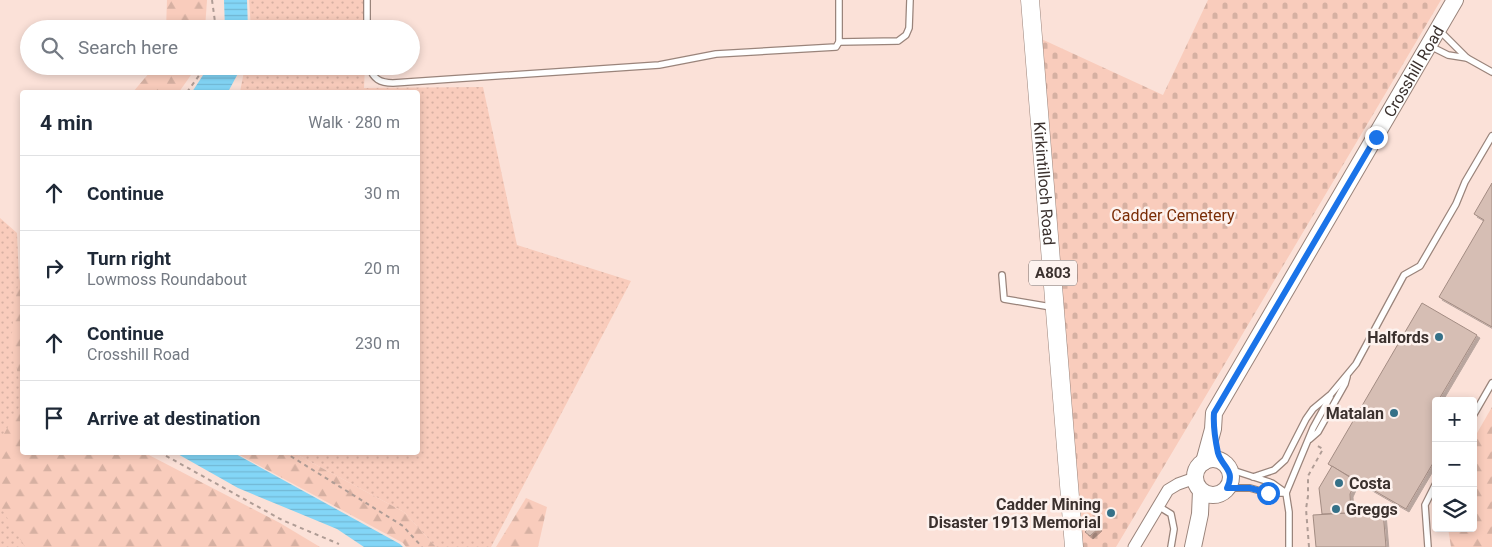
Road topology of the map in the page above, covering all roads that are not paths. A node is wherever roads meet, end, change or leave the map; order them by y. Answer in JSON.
{"nodes":[{"id":1,"x":367,"y":0,"type":"edge"},
{"id":2,"x":839,"y":0,"type":"edge"},
{"id":3,"x":910,"y":0,"type":"edge"},
{"id":4,"x":1030,"y":0,"type":"edge"},
{"id":5,"x":1455,"y":0,"type":"edge"},
{"id":6,"x":367,"y":20,"type":"edge"},
{"id":7,"x":1439,"y":29,"type":"junction"},
{"id":8,"x":839,"y":42,"type":"junction"},
{"id":9,"x":1429,"y":45,"type":"junction"},
{"id":10,"x":1467,"y":58,"type":"junction"},
{"id":11,"x":1492,"y":72,"type":"edge"},
{"id":12,"x":372,"y":75,"type":"edge"},
{"id":13,"x":1492,"y":136,"type":"edge"},
{"id":14,"x":1002,"y":274,"type":"dead end"},
{"id":15,"x":1056,"y":308,"type":"junction"},
{"id":16,"x":1348,"y":374,"type":"junction"},
{"id":17,"x":1492,"y":383,"type":"edge"},
{"id":18,"x":1331,"y":394,"type":"junction"},
{"id":19,"x":1477,"y":409,"type":"edge"},
{"id":20,"x":1213,"y":428,"type":"junction"},
{"id":21,"x":1308,"y":441,"type":"junction"},
{"id":22,"x":1204,"y":462,"type":"junction"},
{"id":23,"x":1225,"y":465,"type":"junction"},
{"id":24,"x":1253,"y":477,"type":"junction"},
{"id":25,"x":1434,"y":487,"type":"edge"},
{"id":26,"x":1209,"y":488,"type":"junction"},
{"id":27,"x":1286,"y":493,"type":"junction"},
{"id":28,"x":1158,"y":506,"type":"junction"},
{"id":29,"x":1074,"y":547,"type":"edge"},
{"id":30,"x":1134,"y":547,"type":"edge"},
{"id":31,"x":1171,"y":547,"type":"edge"},
{"id":32,"x":1193,"y":547,"type":"edge"},
{"id":33,"x":1289,"y":547,"type":"edge"},
{"id":34,"x":1428,"y":547,"type":"edge"}],
"edges":[{"from":1,"to":6,"type":"lane"},
{"from":2,"to":8,"type":"lane"},
{"from":3,"to":8,"type":"lane"},
{"from":4,"to":15,"type":"main road","name":"Kirkintilloch Road","number":"A803"},
{"from":5,"to":7,"type":"main road","name":"Crosshill Road"},
{"from":7,"to":9,"type":"main road","name":"Crosshill Road"},
{"from":7,"to":10,"type":"lane"},
{"from":8,"to":12,"type":"lane"},
{"from":9,"to":10,"type":"lane"},
{"from":9,"to":20,"type":"main road","name":"Crosshill Road"},
{"from":10,"to":11,"type":"lane"},
{"from":13,"to":16,"type":"lane"},
{"from":14,"to":15,"type":"lane"},
{"from":15,"to":29,"type":"main road","name":"Kirkintilloch Road","number":"A803"},
{"from":16,"to":18,"type":"lane"},
{"from":16,"to":21,"type":"lane"},
{"from":17,"to":19,"type":"lane"},
{"from":18,"to":21,"type":"lane"},
{"from":18,"to":24,"type":"lane"},
{"from":20,"to":22,"type":"main road","name":"Crosshill Road"},
{"from":20,"to":23,"type":"main road","name":"Crosshill Road"},
{"from":21,"to":27,"type":"lane"},
{"from":22,"to":23,"type":"main road"},
{"from":22,"to":26,"type":"main road","name":"Crosshill Road"},
{"from":23,"to":24,"type":"lane"},
{"from":23,"to":26,"type":"main road"},
{"from":24,"to":27,"type":"lane"},
{"from":25,"to":34,"type":"lane"},
{"from":26,"to":27,"type":"lane"},
{"from":26,"to":28,"type":"street"},
{"from":26,"to":32,"type":"main road"},
{"from":27,"to":33,"type":"lane"},
{"from":28,"to":30,"type":"street"},
{"from":28,"to":31,"type":"lane"}]}
